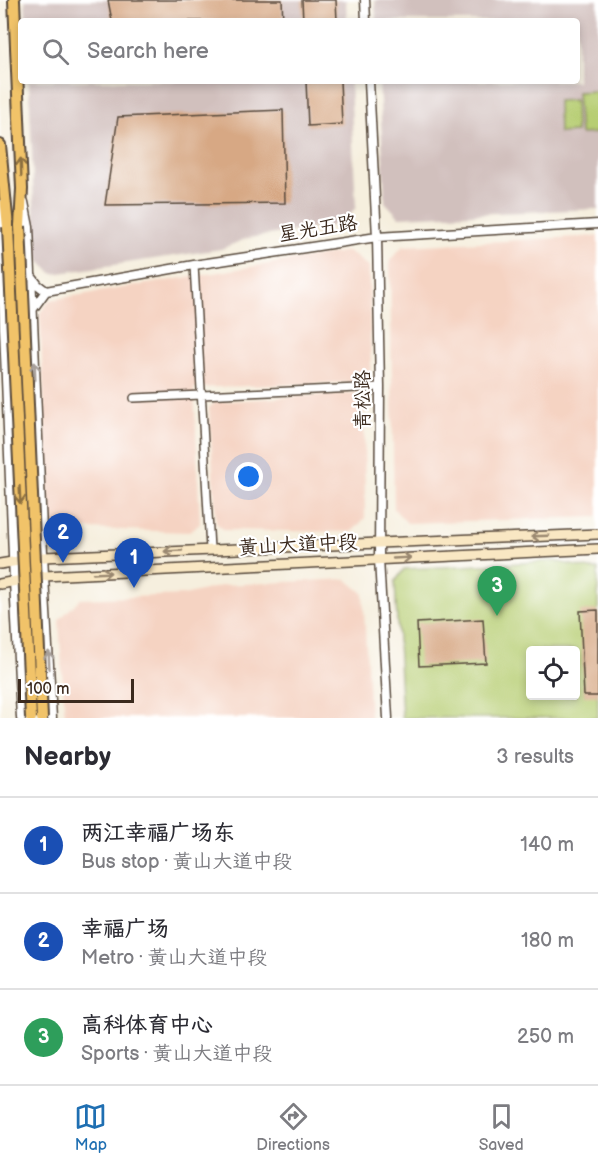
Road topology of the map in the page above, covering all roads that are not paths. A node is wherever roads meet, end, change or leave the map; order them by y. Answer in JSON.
{"nodes":[{"id":1,"x":14,"y":0,"type":"edge"},
{"id":2,"x":365,"y":0,"type":"edge"},
{"id":3,"x":366,"y":18,"type":"edge"},
{"id":4,"x":369,"y":84,"type":"edge"},
{"id":5,"x":0,"y":145,"type":"edge"},
{"id":6,"x":3,"y":186,"type":"junction"},
{"id":7,"x":22,"y":189,"type":"junction"},
{"id":8,"x":598,"y":224,"type":"edge"},
{"id":9,"x":377,"y":237,"type":"junction"},
{"id":10,"x":194,"y":265,"type":"junction"},
{"id":11,"x":31,"y":276,"type":"junction"},
{"id":12,"x":1,"y":288,"type":"edge"},
{"id":13,"x":46,"y":291,"type":"junction"},
{"id":14,"x":32,"y":309,"type":"junction"},
{"id":15,"x":2,"y":317,"type":"edge"},
{"id":16,"x":380,"y":387,"type":"junction"},
{"id":17,"x":202,"y":396,"type":"junction"},
{"id":18,"x":134,"y":398,"type":"dead end"},
{"id":19,"x":598,"y":534,"type":"edge"},
{"id":20,"x":379,"y":543,"type":"junction"},
{"id":21,"x":210,"y":549,"type":"junction"},
{"id":22,"x":598,"y":549,"type":"edge"},
{"id":23,"x":43,"y":557,"type":"junction"},
{"id":24,"x":379,"y":559,"type":"junction"},
{"id":25,"x":13,"y":562,"type":"junction"},
{"id":26,"x":0,"y":564,"type":"edge"},
{"id":27,"x":44,"y":576,"type":"junction"},
{"id":28,"x":14,"y":581,"type":"junction"},
{"id":29,"x":0,"y":584,"type":"edge"},
{"id":30,"x":21,"y":718,"type":"edge"},
{"id":31,"x":31,"y":718,"type":"edge"},
{"id":32,"x":42,"y":718,"type":"edge"},
{"id":33,"x":52,"y":718,"type":"edge"},
{"id":34,"x":388,"y":718,"type":"edge"}],
"edges":[{"from":7,"to":1,"type":"main road","one_way":true},
{"from":2,"to":3,"type":"street"},
{"from":4,"to":9,"type":"street","name":"青松路"},
{"from":5,"to":6,"type":"main road"},
{"from":6,"to":12,"type":"street"},
{"from":6,"to":31,"type":"main road","one_way":true,"bridge":true},
{"from":7,"to":11,"type":"street"},
{"from":7,"to":32,"type":"main road","bridge":true},
{"from":8,"to":9,"type":"street","name":"星光五路"},
{"from":9,"to":10,"type":"street","name":"星光五路"},
{"from":9,"to":16,"type":"street","name":"青松路"},
{"from":10,"to":13,"type":"street","name":"星光五路"},
{"from":10,"to":17,"type":"street"},
{"from":11,"to":13,"type":"street"},
{"from":11,"to":14,"type":"street"},
{"from":12,"to":15,"type":"street"},
{"from":13,"to":14,"type":"street"},
{"from":23,"to":14,"type":"street","one_way":true},
{"from":15,"to":25,"type":"street"},
{"from":16,"to":17,"type":"street"},
{"from":16,"to":20,"type":"street","name":"青松路"},
{"from":17,"to":18,"type":"street"},
{"from":17,"to":21,"type":"street"},
{"from":19,"to":20,"type":"main road","name":"黄山大道中段","one_way":true},
{"from":20,"to":21,"type":"main road","name":"黄山大道中段"},
{"from":20,"to":24,"type":"street","name":"青松路"},
{"from":21,"to":23,"type":"main road","name":"黄山大道中段","one_way":true},
{"from":24,"to":22,"type":"main road","name":"黄山大道中段","one_way":true},
{"from":23,"to":25,"type":"main road","name":"黄山大道中段"},
{"from":23,"to":27,"type":"street"},
{"from":27,"to":24,"type":"main road","name":"黄山大道中段","one_way":true},
{"from":24,"to":34,"type":"street","name":"青松路"},
{"from":25,"to":26,"type":"main road","name":"黄山大道中段"},
{"from":25,"to":28,"type":"street"},
{"from":27,"to":28,"type":"main road","name":"黄山大道中段"},
{"from":33,"to":27,"type":"street","one_way":true},
{"from":28,"to":29,"type":"main road","name":"黄山大道中段"},
{"from":28,"to":30,"type":"street"}]}
